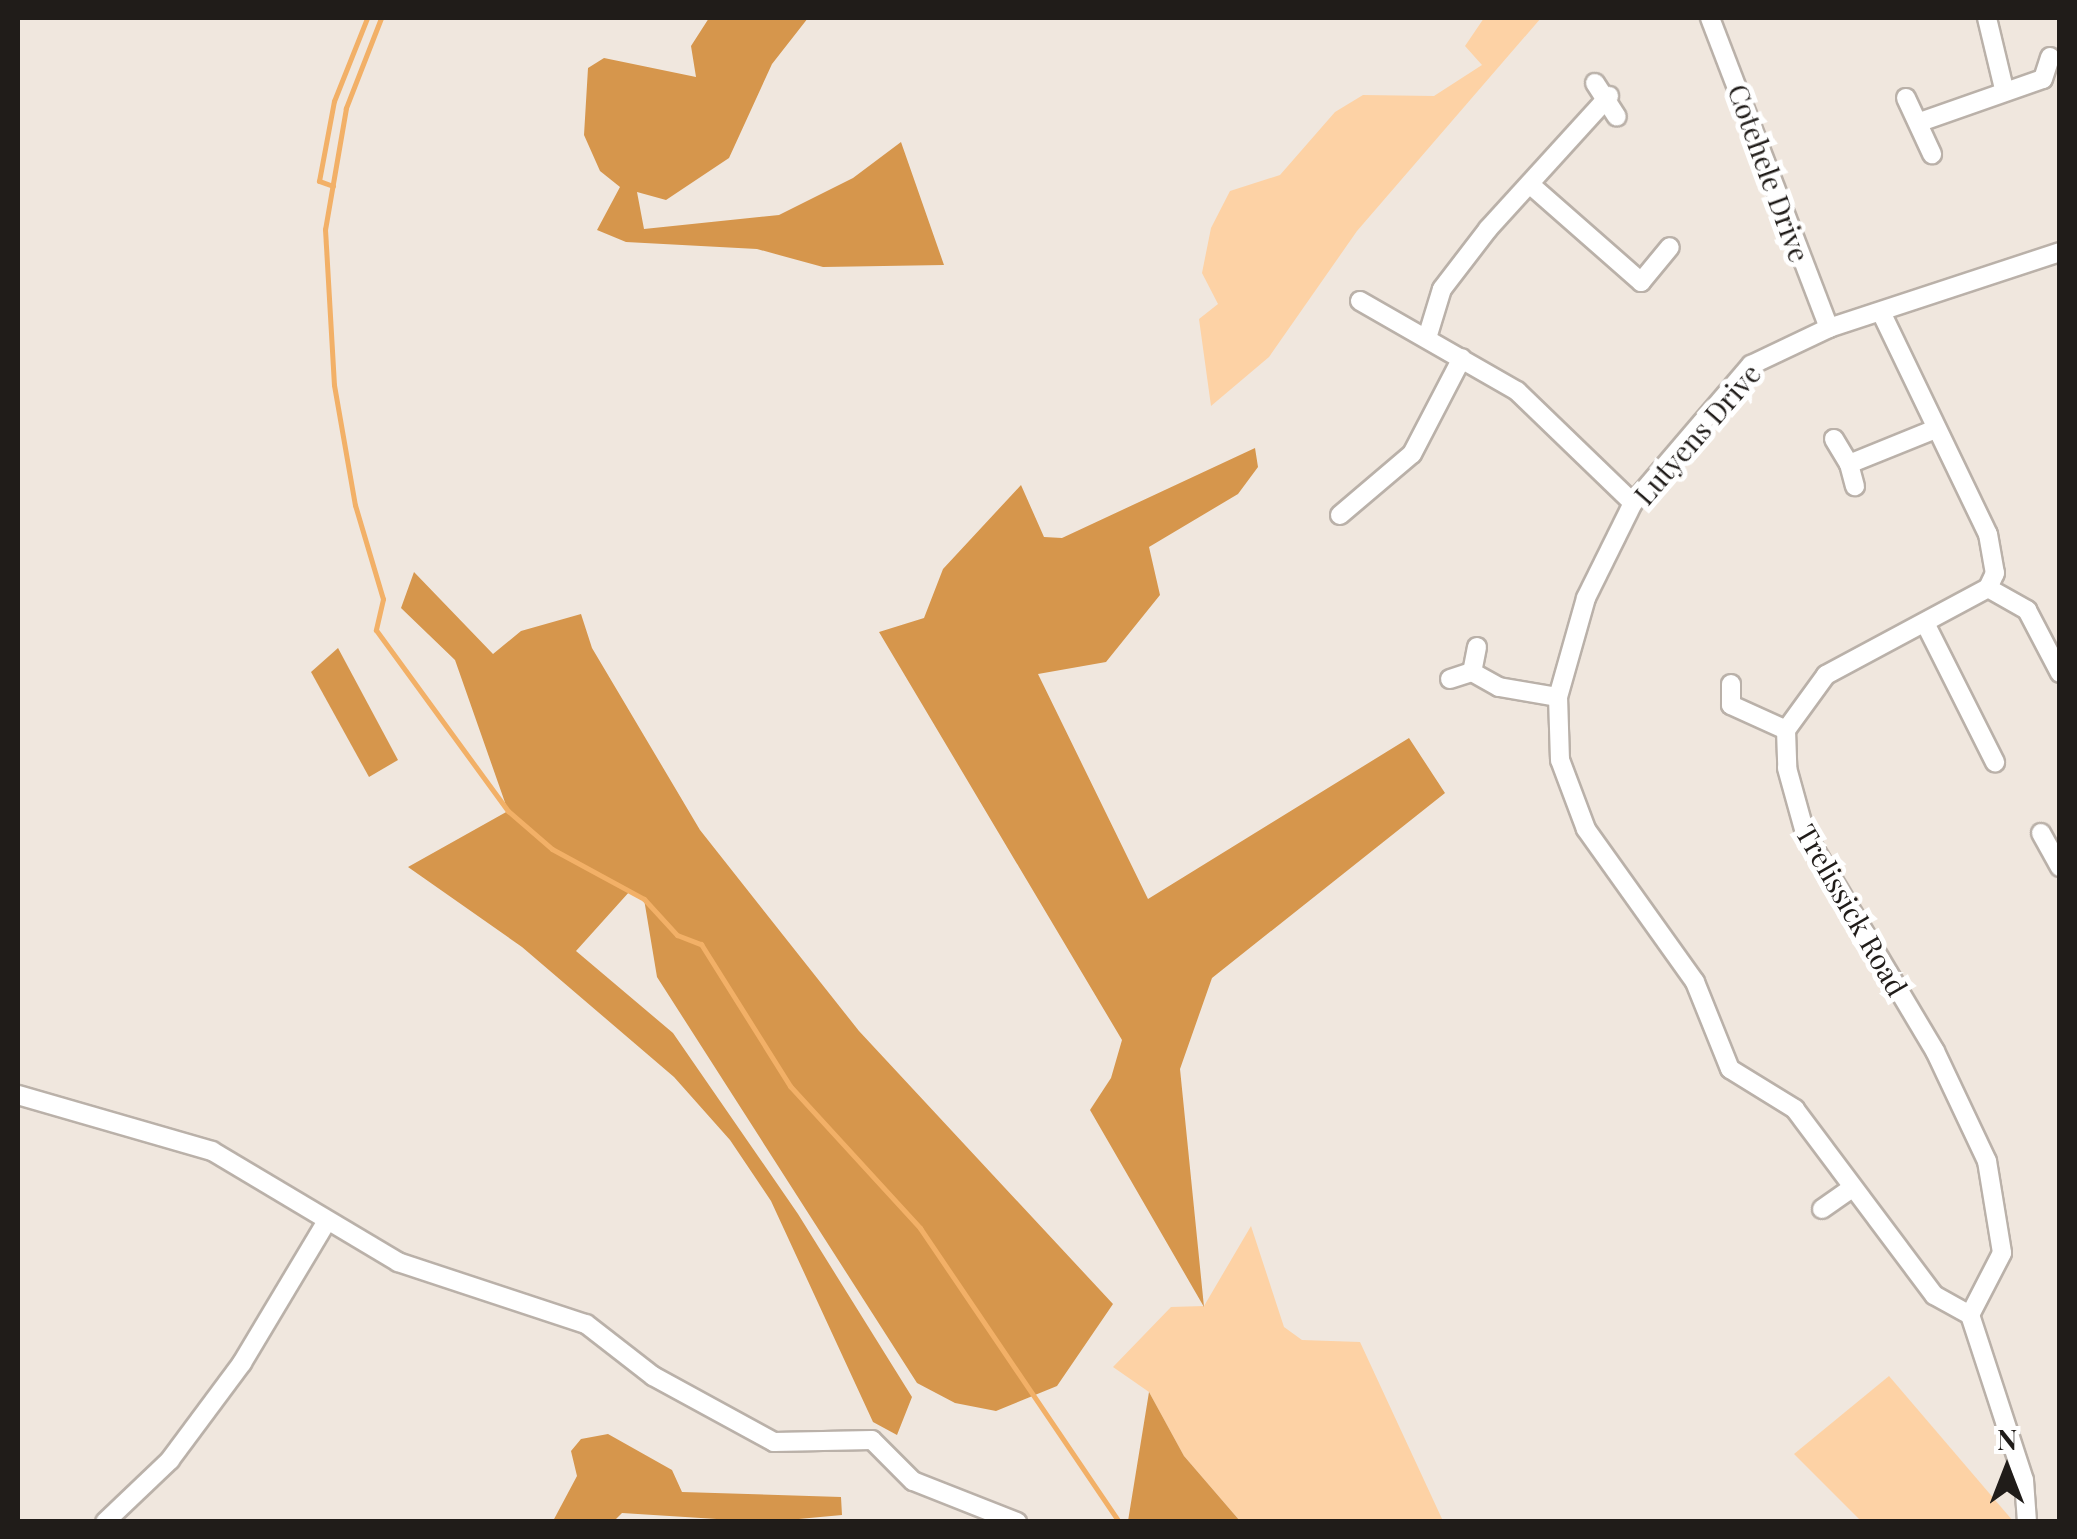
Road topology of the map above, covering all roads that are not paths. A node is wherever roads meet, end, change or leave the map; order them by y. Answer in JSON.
{"nodes":[{"id":1,"x":1710,"y":18,"type":"edge"},
{"id":2,"x":1987,"y":18,"type":"edge"},
{"id":3,"x":2050,"y":57,"type":"dead end"},
{"id":4,"x":2004,"y":88,"type":"junction"},
{"id":5,"x":1906,"y":98,"type":"dead end"},
{"id":6,"x":1617,"y":117,"type":"dead end"},
{"id":7,"x":1920,"y":122,"type":"junction"},
{"id":8,"x":1932,"y":154,"type":"dead end"},
{"id":9,"x":1533,"y":186,"type":"junction"},
{"id":10,"x":1670,"y":247,"type":"dead end"},
{"id":11,"x":2060,"y":252,"type":"edge"},
{"id":12,"x":1360,"y":301,"type":"dead end"},
{"id":13,"x":1882,"y":312,"type":"junction"},
{"id":14,"x":1829,"y":328,"type":"junction"},
{"id":15,"x":1427,"y":338,"type":"junction"},
{"id":16,"x":1462,"y":358,"type":"junction"},
{"id":17,"x":1933,"y":430,"type":"junction"},
{"id":18,"x":1834,"y":439,"type":"dead end"},
{"id":19,"x":1849,"y":464,"type":"junction"},
{"id":20,"x":1855,"y":486,"type":"dead end"},
{"id":21,"x":1634,"y":503,"type":"junction"},
{"id":22,"x":1340,"y":515,"type":"dead end"},
{"id":23,"x":1988,"y":588,"type":"junction"},
{"id":24,"x":1925,"y":623,"type":"junction"},
{"id":25,"x":1477,"y":646,"type":"dead end"},
{"id":26,"x":1472,"y":672,"type":"junction"},
{"id":27,"x":2060,"y":673,"type":"edge"},
{"id":28,"x":1450,"y":679,"type":"dead end"},
{"id":29,"x":1731,"y":684,"type":"dead end"},
{"id":30,"x":1558,"y":697,"type":"junction"},
{"id":31,"x":1731,"y":705,"type":"junction"},
{"id":32,"x":1714,"y":717,"type":"dead end"},
{"id":33,"x":1786,"y":730,"type":"junction"},
{"id":34,"x":1995,"y":762,"type":"dead end"},
{"id":35,"x":2040,"y":833,"type":"dead end"},
{"id":36,"x":2060,"y":867,"type":"edge"},
{"id":37,"x":18,"y":1096,"type":"edge"},
{"id":38,"x":1852,"y":1188,"type":"junction"},
{"id":39,"x":1822,"y":1208,"type":"dead end"},
{"id":40,"x":327,"y":1221,"type":"junction"},
{"id":41,"x":1970,"y":1316,"type":"junction"},
{"id":42,"x":105,"y":1522,"type":"edge"},
{"id":43,"x":1017,"y":1522,"type":"edge"},
{"id":44,"x":2027,"y":1522,"type":"edge"}],
"edges":[{"from":1,"to":14,"type":"street","name":"Cotehele Drive"},
{"from":2,"to":4,"type":"street"},
{"from":3,"to":4,"type":"street"},
{"from":4,"to":7,"type":"street"},
{"from":5,"to":7,"type":"street"},
{"from":6,"to":9,"type":"street"},
{"from":7,"to":8,"type":"street"},
{"from":9,"to":10,"type":"street"},
{"from":9,"to":15,"type":"street"},
{"from":11,"to":13,"type":"street","name":"Lutyens Drive"},
{"from":12,"to":15,"type":"street"},
{"from":13,"to":14,"type":"street","name":"Lutyens Drive"},
{"from":13,"to":17,"type":"street"},
{"from":14,"to":21,"type":"street","name":"Lutyens Drive"},
{"from":15,"to":16,"type":"street"},
{"from":16,"to":21,"type":"street"},
{"from":16,"to":22,"type":"street"},
{"from":17,"to":19,"type":"street"},
{"from":17,"to":23,"type":"street"},
{"from":18,"to":19,"type":"street"},
{"from":19,"to":20,"type":"street"},
{"from":21,"to":30,"type":"street","name":"Lutyens Drive"},
{"from":23,"to":24,"type":"street"},
{"from":23,"to":27,"type":"street"},
{"from":24,"to":33,"type":"street"},
{"from":24,"to":34,"type":"street"},
{"from":25,"to":26,"type":"street"},
{"from":26,"to":28,"type":"street"},
{"from":26,"to":30,"type":"street"},
{"from":29,"to":31,"type":"street"},
{"from":30,"to":38,"type":"street","name":"Lutyens Drive"},
{"from":31,"to":32,"type":"street"},
{"from":31,"to":33,"type":"street"},
{"from":33,"to":41,"type":"street","name":"Trelissick Road"},
{"from":35,"to":36,"type":"street"},
{"from":37,"to":40,"type":"street"},
{"from":38,"to":39,"type":"street"},
{"from":38,"to":41,"type":"street","name":"Lutyens Drive"},
{"from":40,"to":42,"type":"street"},
{"from":40,"to":43,"type":"street"},
{"from":41,"to":44,"type":"street"}]}
